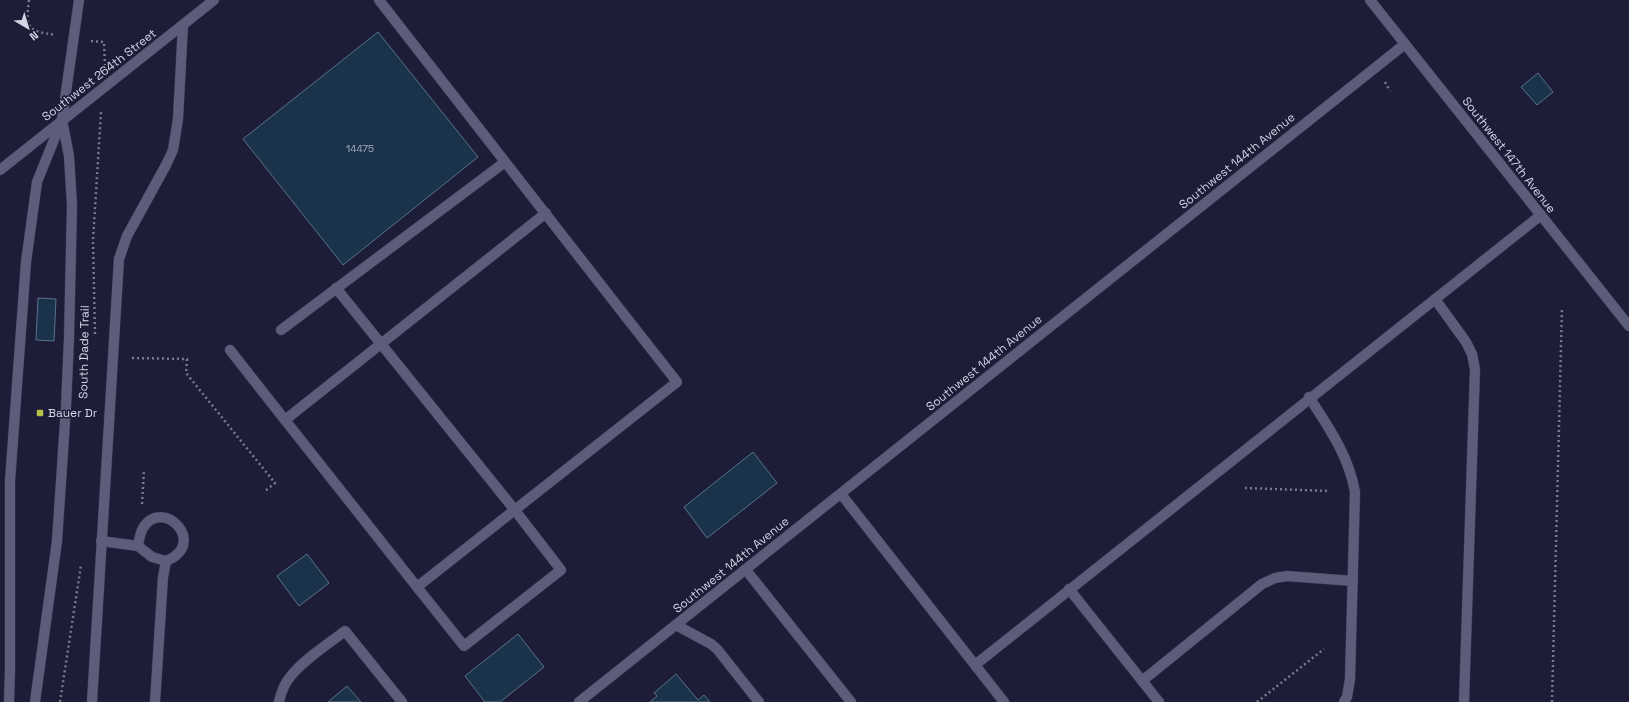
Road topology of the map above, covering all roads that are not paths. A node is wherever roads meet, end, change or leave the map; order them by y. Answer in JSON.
{"nodes":[{"id":1,"x":79,"y":0,"type":"edge"},
{"id":2,"x":214,"y":0,"type":"edge"},
{"id":3,"x":379,"y":0,"type":"edge"},
{"id":4,"x":1370,"y":0,"type":"edge"},
{"id":5,"x":183,"y":25,"type":"junction"},
{"id":6,"x":1405,"y":44,"type":"junction"},
{"id":7,"x":62,"y":120,"type":"junction"},
{"id":8,"x":505,"y":162,"type":"junction"},
{"id":9,"x":0,"y":170,"type":"edge"},
{"id":10,"x":546,"y":213,"type":"junction"},
{"id":11,"x":1541,"y":215,"type":"junction"},
{"id":12,"x":336,"y":288,"type":"junction"},
{"id":13,"x":1434,"y":298,"type":"junction"},
{"id":14,"x":1629,"y":326,"type":"edge"},
{"id":15,"x":281,"y":330,"type":"dead end"},
{"id":16,"x":381,"y":344,"type":"junction"},
{"id":17,"x":230,"y":350,"type":"dead end"},
{"id":18,"x":1310,"y":397,"type":"junction"},
{"id":19,"x":285,"y":420,"type":"junction"},
{"id":20,"x":841,"y":494,"type":"junction"},
{"id":21,"x":514,"y":509,"type":"junction"},
{"id":22,"x":101,"y":541,"type":"junction"},
{"id":23,"x":138,"y":546,"type":"junction"},
{"id":24,"x":166,"y":561,"type":"junction"},
{"id":25,"x":746,"y":570,"type":"junction"},
{"id":26,"x":1352,"y":581,"type":"junction"},
{"id":27,"x":417,"y":587,"type":"junction"},
{"id":28,"x":1069,"y":589,"type":"junction"},
{"id":29,"x":676,"y":625,"type":"junction"},
{"id":30,"x":975,"y":665,"type":"junction"},
{"id":31,"x":1142,"y":681,"type":"junction"},
{"id":32,"x":9,"y":702,"type":"edge"},
{"id":33,"x":35,"y":702,"type":"edge"},
{"id":34,"x":92,"y":702,"type":"edge"},
{"id":35,"x":155,"y":702,"type":"edge"},
{"id":36,"x":279,"y":702,"type":"edge"},
{"id":37,"x":402,"y":702,"type":"edge"},
{"id":38,"x":579,"y":702,"type":"edge"},
{"id":39,"x":759,"y":702,"type":"edge"},
{"id":40,"x":851,"y":702,"type":"edge"},
{"id":41,"x":1004,"y":702,"type":"edge"},
{"id":42,"x":1159,"y":702,"type":"edge"},
{"id":43,"x":1344,"y":702,"type":"edge"},
{"id":44,"x":1464,"y":702,"type":"edge"}],
"edges":[{"from":1,"to":7,"type":"street"},
{"from":2,"to":5,"type":"street","name":"Southwest 264th Street"},
{"from":3,"to":8,"type":"street"},
{"from":4,"to":6,"type":"street","name":"Southwest 147th Avenue"},
{"from":5,"to":7,"type":"street","name":"Southwest 264th Street"},
{"from":5,"to":22,"type":"street"},
{"from":6,"to":11,"type":"street","name":"Southwest 147th Avenue"},
{"from":6,"to":20,"type":"street","name":"Southwest 144th Avenue"},
{"from":7,"to":9,"type":"street","name":"Southwest 264th Street"},
{"from":7,"to":32,"type":"street"},
{"from":7,"to":33,"type":"street"},
{"from":8,"to":10,"type":"street"},
{"from":8,"to":12,"type":"street"},
{"from":10,"to":16,"type":"street"},
{"from":10,"to":21,"type":"street"},
{"from":11,"to":13,"type":"street"},
{"from":11,"to":14,"type":"street","name":"Southwest 147th Avenue"},
{"from":12,"to":15,"type":"street"},
{"from":12,"to":16,"type":"street"},
{"from":13,"to":18,"type":"street"},
{"from":13,"to":44,"type":"street"},
{"from":16,"to":19,"type":"street"},
{"from":16,"to":21,"type":"street"},
{"from":17,"to":19,"type":"street"},
{"from":18,"to":26,"type":"street"},
{"from":18,"to":28,"type":"street"},
{"from":19,"to":27,"type":"street"},
{"from":20,"to":25,"type":"street","name":"Southwest 144th Avenue"},
{"from":20,"to":30,"type":"street"},
{"from":21,"to":27,"type":"street"},
{"from":21,"to":27,"type":"street"},
{"from":22,"to":23,"type":"street"},
{"from":22,"to":34,"type":"street"},
{"from":23,"to":24,"type":"street"},
{"from":23,"to":24,"type":"street"},
{"from":24,"to":35,"type":"street"},
{"from":25,"to":29,"type":"street","name":"Southwest 144th Avenue"},
{"from":25,"to":40,"type":"street"},
{"from":26,"to":31,"type":"street"},
{"from":26,"to":43,"type":"street"},
{"from":28,"to":30,"type":"street"},
{"from":28,"to":31,"type":"street"},
{"from":29,"to":38,"type":"street","name":"Southwest 144th Avenue"},
{"from":29,"to":39,"type":"street"},
{"from":30,"to":41,"type":"street"},
{"from":31,"to":42,"type":"street"},
{"from":36,"to":37,"type":"street"}]}
